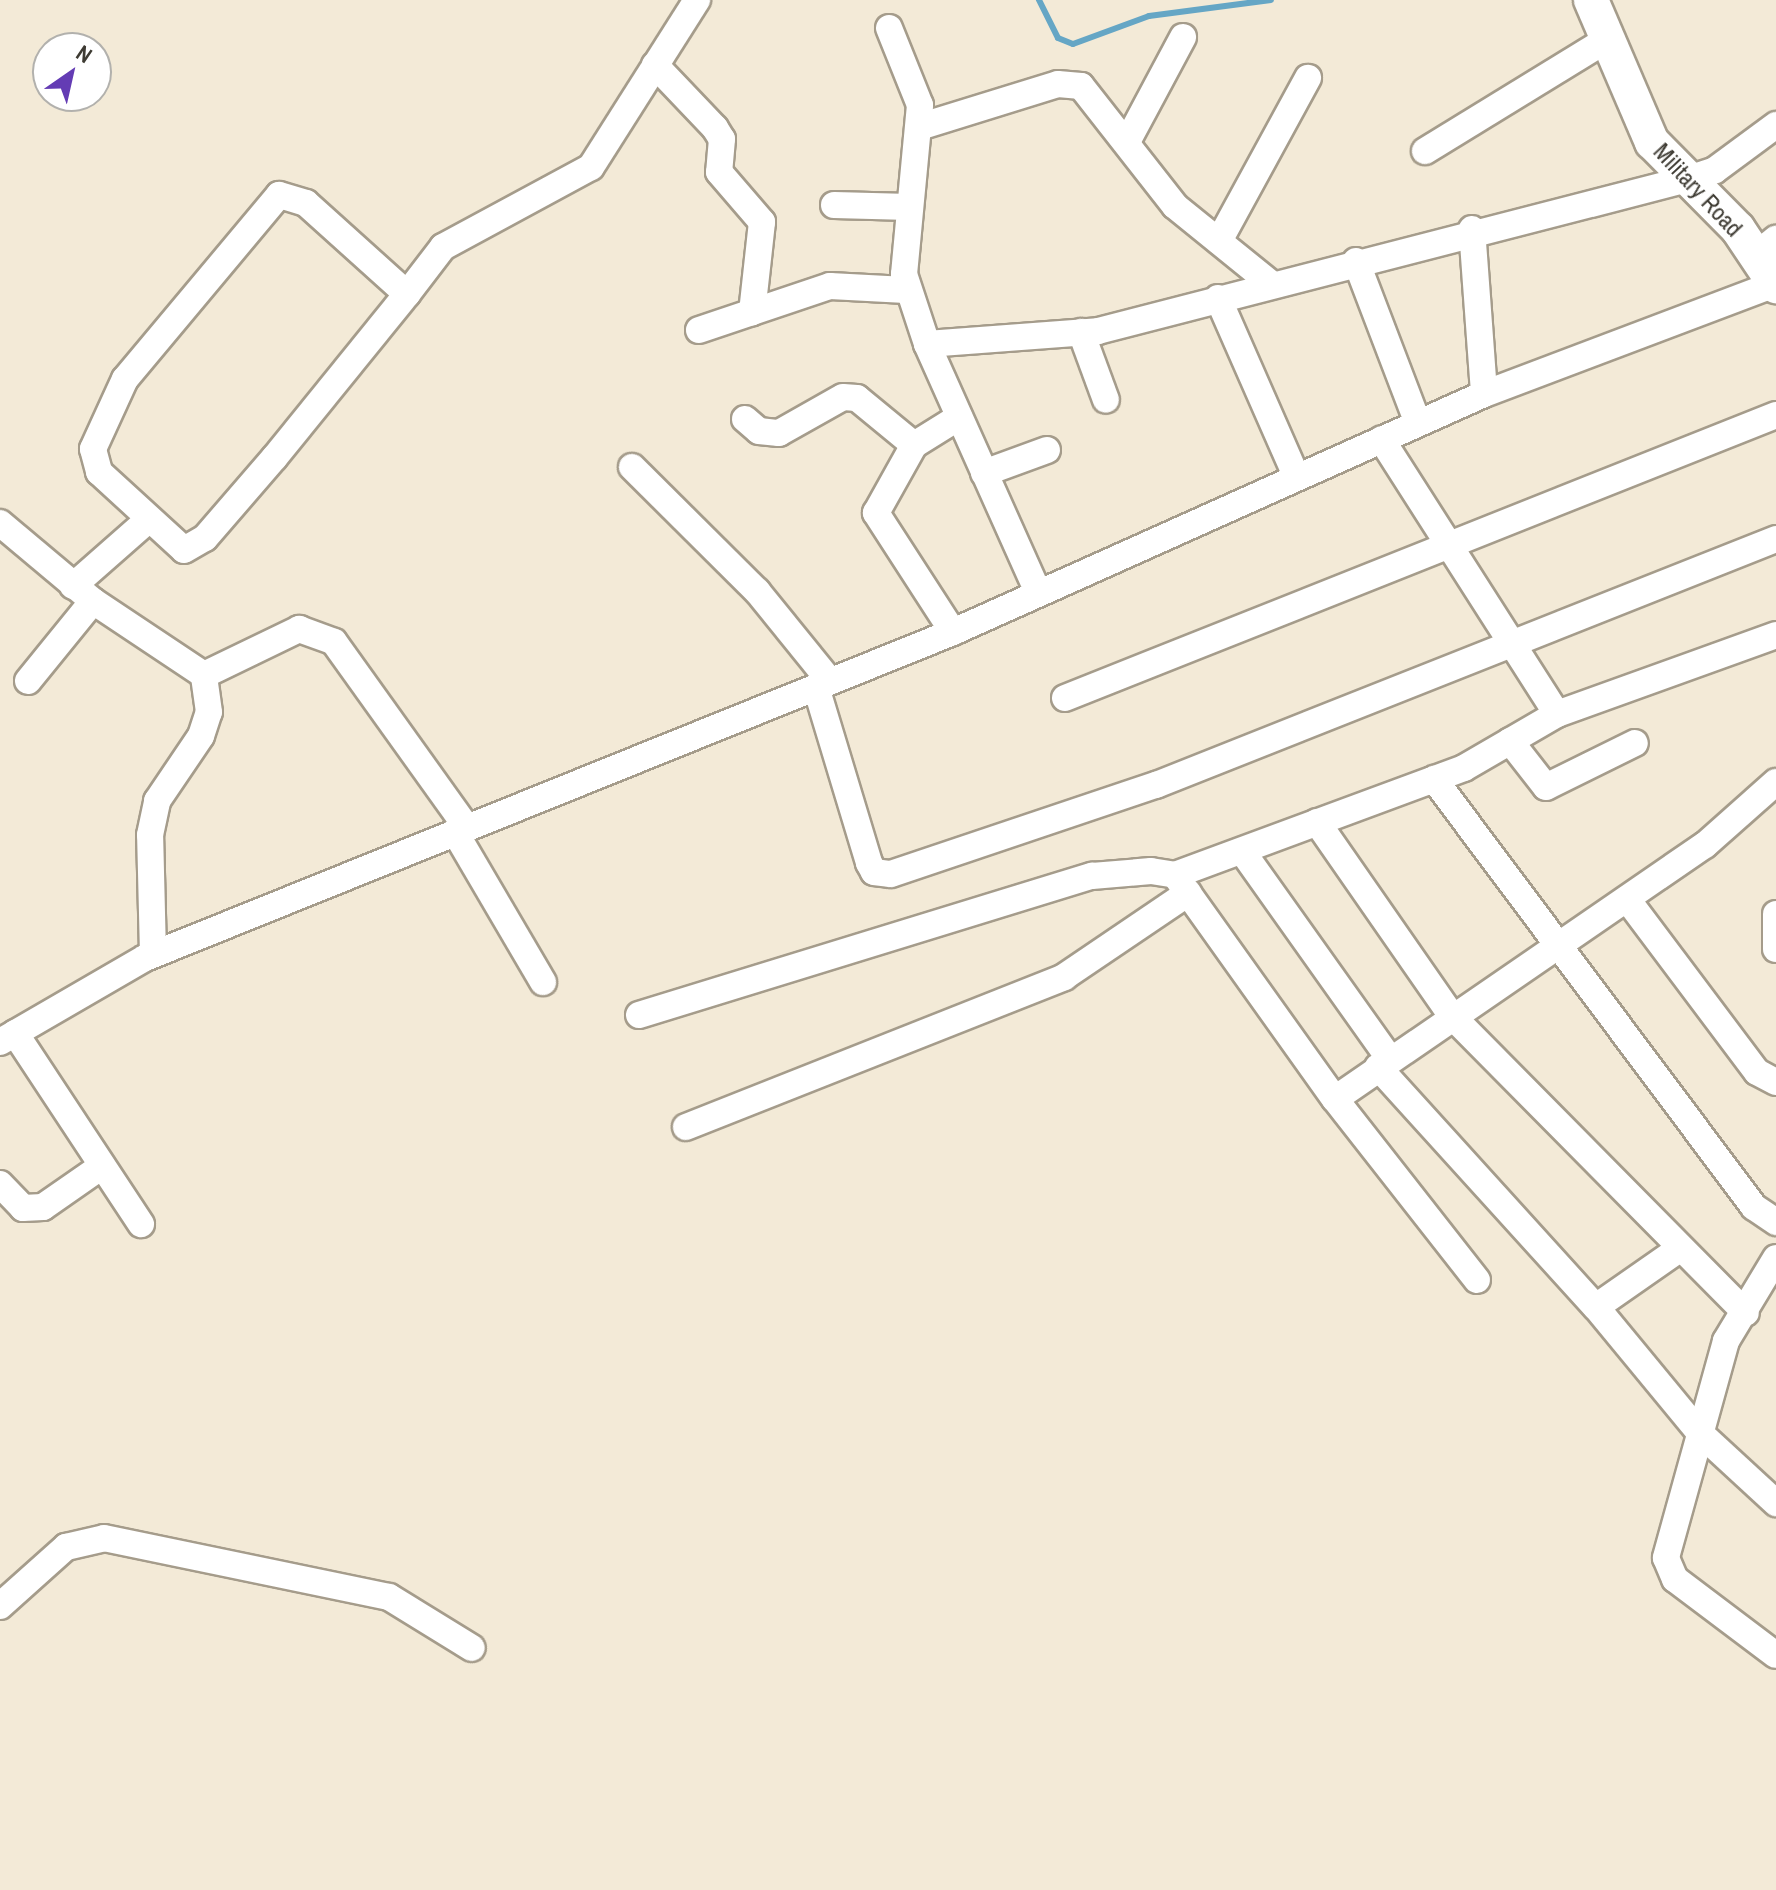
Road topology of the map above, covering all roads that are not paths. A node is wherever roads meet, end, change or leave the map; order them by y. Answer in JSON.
{"nodes":[{"id":1,"x":697,"y":0,"type":"edge"},
{"id":2,"x":1591,"y":0,"type":"edge"},
{"id":3,"x":889,"y":28,"type":"dead end"},
{"id":4,"x":1183,"y":37,"type":"dead end"},
{"id":5,"x":1608,"y":39,"type":"junction"},
{"id":6,"x":655,"y":65,"type":"junction"},
{"id":7,"x":1308,"y":78,"type":"dead end"},
{"id":8,"x":1776,"y":125,"type":"edge"},
{"id":9,"x":919,"y":127,"type":"junction"},
{"id":10,"x":1127,"y":142,"type":"junction"},
{"id":11,"x":1425,"y":151,"type":"dead end"},
{"id":12,"x":1688,"y":179,"type":"junction"},
{"id":13,"x":834,"y":205,"type":"dead end"},
{"id":14,"x":910,"y":207,"type":"junction"},
{"id":15,"x":1472,"y":229,"type":"junction"},
{"id":16,"x":1219,"y":241,"type":"junction"},
{"id":17,"x":1766,"y":247,"type":"edge"},
{"id":18,"x":1356,"y":261,"type":"junction"},
{"id":19,"x":1269,"y":282,"type":"junction"},
{"id":20,"x":1775,"y":285,"type":"edge"},
{"id":21,"x":906,"y":290,"type":"junction"},
{"id":22,"x":407,"y":294,"type":"junction"},
{"id":23,"x":1218,"y":298,"type":"junction"},
{"id":24,"x":752,"y":312,"type":"junction"},
{"id":25,"x":699,"y":330,"type":"dead end"},
{"id":26,"x":1081,"y":332,"type":"junction"},
{"id":27,"x":927,"y":344,"type":"junction"},
{"id":28,"x":1484,"y":394,"type":"junction"},
{"id":29,"x":1106,"y":400,"type":"dead end"},
{"id":30,"x":1776,"y":415,"type":"edge"},
{"id":31,"x":959,"y":417,"type":"junction"},
{"id":32,"x":745,"y":419,"type":"dead end"},
{"id":33,"x":1418,"y":423,"type":"junction"},
{"id":34,"x":1381,"y":439,"type":"junction"},
{"id":35,"x":914,"y":445,"type":"junction"},
{"id":36,"x":1047,"y":450,"type":"dead end"},
{"id":37,"x":632,"y":467,"type":"dead end"},
{"id":38,"x":984,"y":473,"type":"junction"},
{"id":39,"x":1296,"y":476,"type":"junction"},
{"id":40,"x":147,"y":521,"type":"junction"},
{"id":41,"x":0,"y":523,"type":"edge"},
{"id":42,"x":1776,"y":539,"type":"edge"},
{"id":43,"x":1447,"y":542,"type":"junction"},
{"id":44,"x":1037,"y":590,"type":"junction"},
{"id":45,"x":83,"y":594,"type":"junction"},
{"id":46,"x":953,"y":632,"type":"junction"},
{"id":47,"x":1776,"y":635,"type":"edge"},
{"id":48,"x":1512,"y":644,"type":"junction"},
{"id":49,"x":204,"y":675,"type":"junction"},
{"id":50,"x":28,"y":681,"type":"dead end"},
{"id":51,"x":823,"y":684,"type":"junction"},
{"id":52,"x":1065,"y":698,"type":"dead end"},
{"id":53,"x":1557,"y":714,"type":"junction"},
{"id":54,"x":1510,"y":741,"type":"junction"},
{"id":55,"x":1635,"y":743,"type":"dead end"},
{"id":56,"x":1434,"y":779,"type":"junction"},
{"id":57,"x":1776,"y":782,"type":"edge"},
{"id":58,"x":1317,"y":822,"type":"junction"},
{"id":59,"x":461,"y":830,"type":"junction"},
{"id":60,"x":1242,"y":851,"type":"junction"},
{"id":61,"x":1182,"y":884,"type":"junction"},
{"id":62,"x":1627,"y":899,"type":"junction"},
{"id":63,"x":1776,"y":914,"type":"edge"},
{"id":64,"x":1552,"y":945,"type":"junction"},
{"id":65,"x":1776,"y":949,"type":"edge"},
{"id":66,"x":153,"y":954,"type":"junction"},
{"id":67,"x":543,"y":982,"type":"dead end"},
{"id":68,"x":639,"y":1015,"type":"dead end"},
{"id":69,"x":1451,"y":1015,"type":"junction"},
{"id":70,"x":8,"y":1037,"type":"edge"},
{"id":71,"x":1384,"y":1063,"type":"junction"},
{"id":72,"x":1776,"y":1082,"type":"edge"},
{"id":73,"x":1335,"y":1099,"type":"junction"},
{"id":74,"x":686,"y":1127,"type":"dead end"},
{"id":75,"x":102,"y":1166,"type":"junction"},
{"id":76,"x":0,"y":1184,"type":"edge"},
{"id":77,"x":1776,"y":1222,"type":"edge"},
{"id":78,"x":141,"y":1224,"type":"dead end"},
{"id":79,"x":1679,"y":1249,"type":"junction"},
{"id":80,"x":1776,"y":1258,"type":"edge"},
{"id":81,"x":1477,"y":1280,"type":"dead end"},
{"id":82,"x":1596,"y":1307,"type":"junction"},
{"id":83,"x":1746,"y":1313,"type":"junction"},
{"id":84,"x":1699,"y":1432,"type":"junction"},
{"id":85,"x":1776,"y":1503,"type":"edge"},
{"id":86,"x":0,"y":1606,"type":"edge"},
{"id":87,"x":472,"y":1648,"type":"dead end"},
{"id":88,"x":1776,"y":1655,"type":"edge"}],
"edges":[{"from":1,"to":6,"type":"street"},
{"from":2,"to":5,"type":"main road","name":"Military Road"},
{"from":3,"to":9,"type":"street"},
{"from":4,"to":10,"type":"street"},
{"from":5,"to":11,"type":"street"},
{"from":5,"to":12,"type":"main road","name":"Military Road"},
{"from":6,"to":22,"type":"street"},
{"from":6,"to":24,"type":"street"},
{"from":7,"to":16,"type":"street"},
{"from":8,"to":12,"type":"street"},
{"from":9,"to":10,"type":"street"},
{"from":9,"to":14,"type":"street"},
{"from":10,"to":16,"type":"street"},
{"from":12,"to":15,"type":"street"},
{"from":12,"to":17,"type":"main road","name":"Military Road"},
{"from":13,"to":14,"type":"street"},
{"from":14,"to":21,"type":"street"},
{"from":15,"to":18,"type":"street"},
{"from":15,"to":28,"type":"street"},
{"from":16,"to":19,"type":"street"},
{"from":17,"to":20,"type":"main road","name":"Military Road"},
{"from":18,"to":19,"type":"street"},
{"from":18,"to":33,"type":"street"},
{"from":19,"to":23,"type":"street"},
{"from":20,"to":28,"type":"street"},
{"from":21,"to":24,"type":"street"},
{"from":21,"to":27,"type":"street"},
{"from":22,"to":40,"type":"street"},
{"from":22,"to":40,"type":"street"},
{"from":23,"to":26,"type":"street"},
{"from":23,"to":39,"type":"street"},
{"from":24,"to":25,"type":"street"},
{"from":26,"to":27,"type":"street"},
{"from":26,"to":29,"type":"street"},
{"from":27,"to":31,"type":"street"},
{"from":28,"to":33,"type":"street"},
{"from":30,"to":43,"type":"street"},
{"from":31,"to":35,"type":"street"},
{"from":31,"to":38,"type":"street"},
{"from":32,"to":35,"type":"street"},
{"from":33,"to":34,"type":"street"},
{"from":34,"to":39,"type":"street"},
{"from":34,"to":43,"type":"street"},
{"from":35,"to":46,"type":"street"},
{"from":36,"to":38,"type":"street"},
{"from":37,"to":51,"type":"street"},
{"from":38,"to":44,"type":"street"},
{"from":39,"to":44,"type":"street"},
{"from":40,"to":45,"type":"street"},
{"from":41,"to":45,"type":"street"},
{"from":42,"to":48,"type":"street"},
{"from":43,"to":48,"type":"street"},
{"from":43,"to":52,"type":"street"},
{"from":44,"to":46,"type":"street"},
{"from":45,"to":49,"type":"street"},
{"from":45,"to":50,"type":"street"},
{"from":46,"to":51,"type":"street"},
{"from":47,"to":53,"type":"street"},
{"from":48,"to":51,"type":"street"},
{"from":48,"to":53,"type":"street"},
{"from":49,"to":59,"type":"street"},
{"from":49,"to":66,"type":"street"},
{"from":51,"to":59,"type":"street"},
{"from":53,"to":54,"type":"street"},
{"from":54,"to":55,"type":"street"},
{"from":54,"to":56,"type":"street"},
{"from":56,"to":58,"type":"street"},
{"from":56,"to":64,"type":"street"},
{"from":57,"to":62,"type":"street"},
{"from":58,"to":60,"type":"street"},
{"from":58,"to":69,"type":"street"},
{"from":59,"to":66,"type":"street"},
{"from":59,"to":67,"type":"street"},
{"from":60,"to":61,"type":"street"},
{"from":60,"to":71,"type":"street"},
{"from":61,"to":68,"type":"street"},
{"from":61,"to":73,"type":"street"},
{"from":61,"to":74,"type":"street"},
{"from":62,"to":64,"type":"street"},
{"from":62,"to":72,"type":"street"},
{"from":63,"to":65,"type":"street"},
{"from":64,"to":69,"type":"street"},
{"from":64,"to":77,"type":"street"},
{"from":66,"to":70,"type":"street"},
{"from":69,"to":71,"type":"street"},
{"from":69,"to":79,"type":"street"},
{"from":70,"to":75,"type":"street"},
{"from":71,"to":73,"type":"street"},
{"from":71,"to":82,"type":"street"},
{"from":73,"to":81,"type":"street"},
{"from":75,"to":76,"type":"street"},
{"from":75,"to":78,"type":"street"},
{"from":79,"to":82,"type":"street"},
{"from":79,"to":83,"type":"street"},
{"from":80,"to":83,"type":"street"},
{"from":82,"to":84,"type":"street"},
{"from":83,"to":84,"type":"street"},
{"from":84,"to":85,"type":"street"},
{"from":84,"to":88,"type":"street"},
{"from":86,"to":87,"type":"street"}]}
